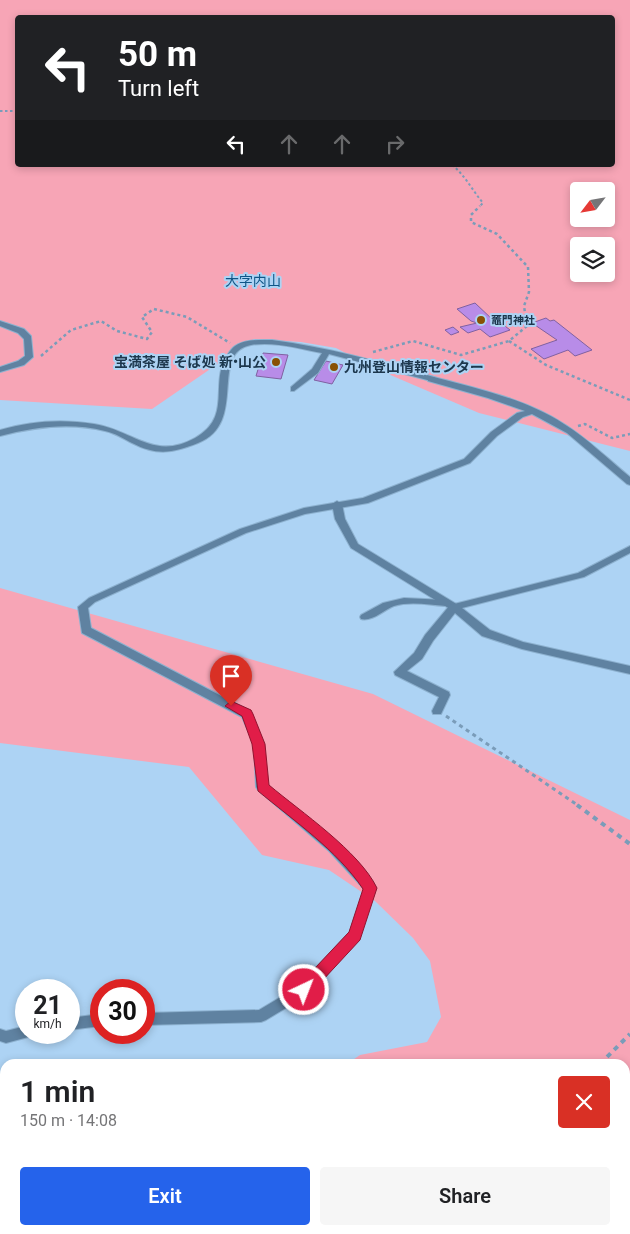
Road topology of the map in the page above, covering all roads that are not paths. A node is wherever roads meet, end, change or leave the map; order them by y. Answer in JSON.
{"nodes":[{"id":1,"x":0,"y":323,"type":"edge"},
{"id":2,"x":328,"y":352,"type":"junction"},
{"id":3,"x":0,"y":370,"type":"edge"},
{"id":4,"x":294,"y":389,"type":"dead end"},
{"id":5,"x":532,"y":411,"type":"junction"},
{"id":6,"x":0,"y":432,"type":"edge"},
{"id":7,"x":630,"y":482,"type":"edge"},
{"id":8,"x":337,"y":504,"type":"junction"},
{"id":9,"x":630,"y":549,"type":"edge"},
{"id":10,"x":450,"y":605,"type":"junction"},
{"id":11,"x":365,"y":618,"type":"dead end"},
{"id":12,"x":630,"y":670,"type":"edge"},
{"id":13,"x":437,"y":711,"type":"road end"},
{"id":14,"x":155,"y":1019,"type":"edge"},
{"id":15,"x":0,"y":1035,"type":"edge"},
{"id":16,"x":15,"y":1035,"type":"edge"}],
"edges":[{"from":1,"to":3,"type":"street"},
{"from":2,"to":4,"type":"street"},
{"from":2,"to":5,"type":"street"},
{"from":2,"to":6,"type":"street"},
{"from":5,"to":7,"type":"street"},
{"from":5,"to":8,"type":"street"},
{"from":8,"to":10,"type":"street"},
{"from":8,"to":14,"type":"street"},
{"from":9,"to":10,"type":"street"},
{"from":10,"to":11,"type":"street"},
{"from":10,"to":12,"type":"street"},
{"from":10,"to":13,"type":"street"},
{"from":15,"to":16,"type":"street"}]}
